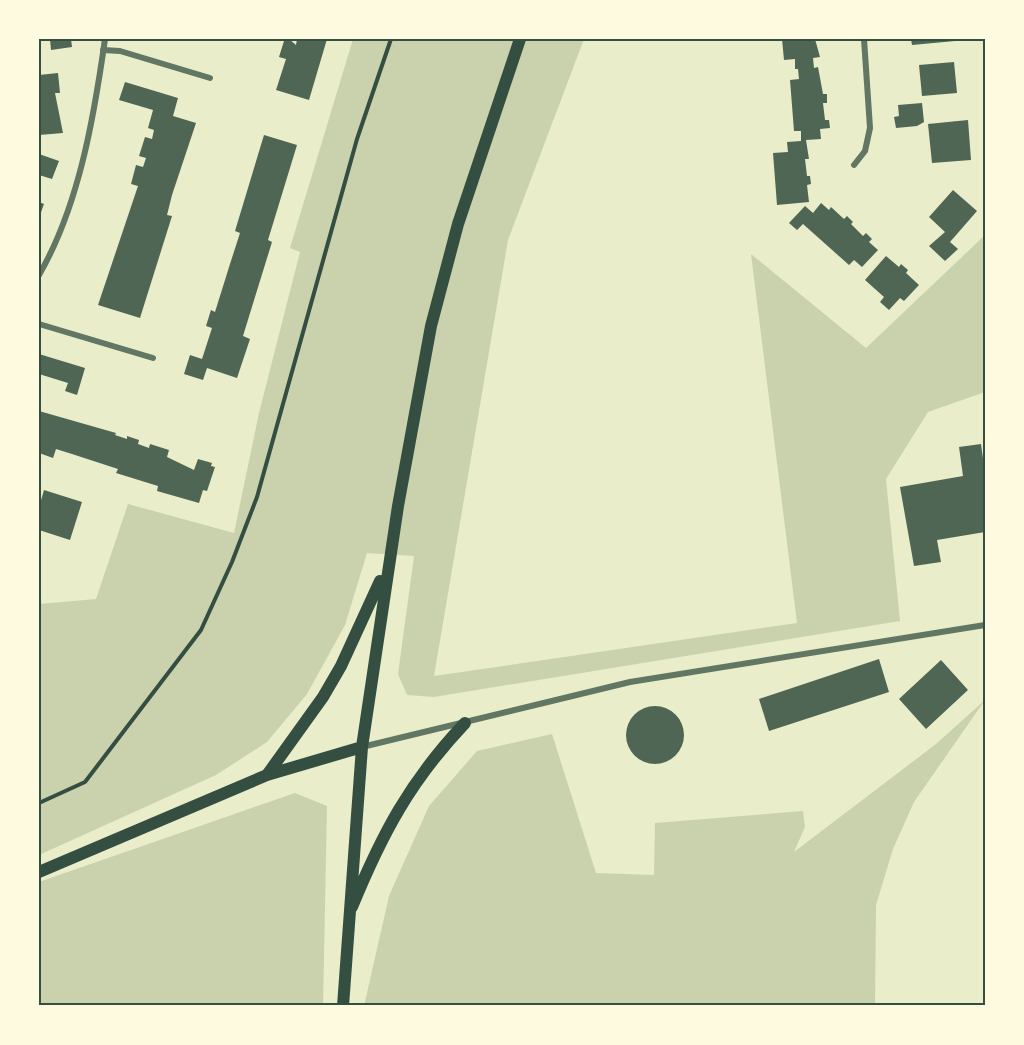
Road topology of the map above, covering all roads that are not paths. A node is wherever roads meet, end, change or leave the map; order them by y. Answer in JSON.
{"nodes":[{"id":1,"x":105,"y":39,"type":"edge"},
{"id":2,"x":520,"y":39,"type":"edge"},
{"id":3,"x":864,"y":39,"type":"edge"},
{"id":4,"x":103,"y":50,"type":"junction"},
{"id":5,"x":210,"y":78,"type":"dead end"},
{"id":6,"x":854,"y":165,"type":"dead end"},
{"id":7,"x":39,"y":275,"type":"edge"},
{"id":8,"x":39,"y":324,"type":"edge"},
{"id":9,"x":153,"y":358,"type":"dead end"},
{"id":10,"x":386,"y":569,"type":"junction"},
{"id":11,"x":985,"y":625,"type":"edge"},
{"id":12,"x":465,"y":723,"type":"junction"},
{"id":13,"x":362,"y":747,"type":"junction"},
{"id":14,"x":267,"y":775,"type":"junction"},
{"id":15,"x":39,"y":872,"type":"edge"},
{"id":16,"x":348,"y":916,"type":"junction"},
{"id":17,"x":343,"y":1006,"type":"edge"}],
"edges":[{"from":1,"to":4,"type":"street"},
{"from":2,"to":10,"type":"main road"},
{"from":3,"to":6,"type":"street"},
{"from":4,"to":5,"type":"street"},
{"from":4,"to":7,"type":"street"},
{"from":8,"to":9,"type":"street"},
{"from":10,"to":13,"type":"main road"},
{"from":10,"to":14,"type":"main road"},
{"from":11,"to":12,"type":"street"},
{"from":12,"to":13,"type":"street"},
{"from":12,"to":16,"type":"main road"},
{"from":13,"to":14,"type":"main road"},
{"from":13,"to":16,"type":"main road"},
{"from":14,"to":15,"type":"main road"},
{"from":16,"to":17,"type":"main road"}]}
